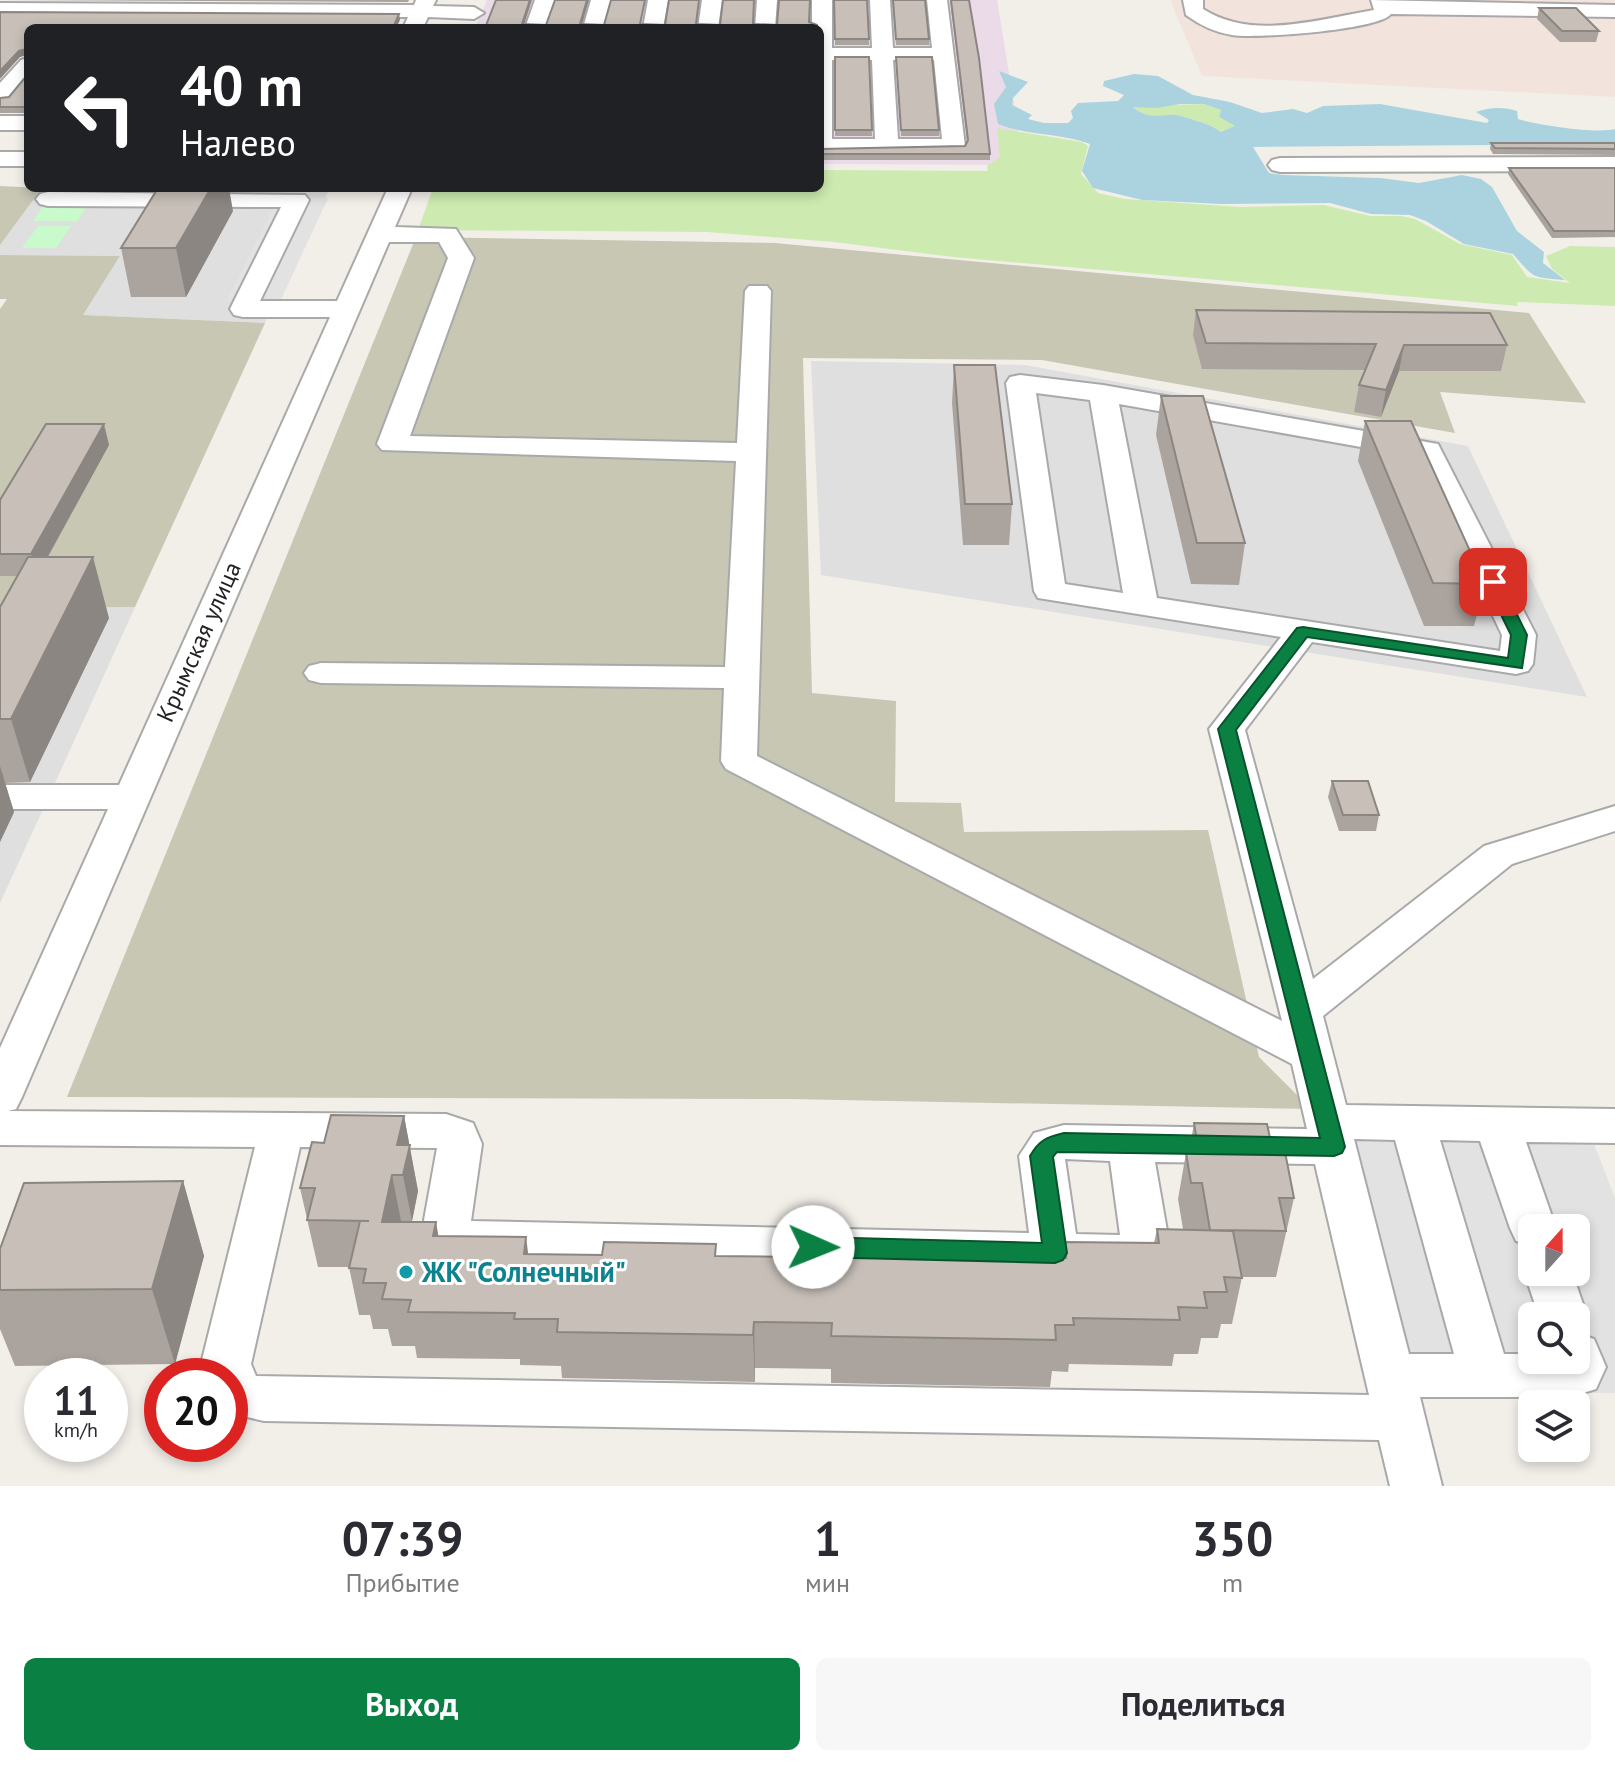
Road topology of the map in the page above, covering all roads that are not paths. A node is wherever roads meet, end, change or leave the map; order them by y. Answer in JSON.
{"nodes":[{"id":1,"x":545,"y":0,"type":"edge"},
{"id":2,"x":601,"y":0,"type":"edge"},
{"id":3,"x":658,"y":0,"type":"edge"},
{"id":4,"x":712,"y":0,"type":"edge"},
{"id":5,"x":767,"y":0,"type":"edge"},
{"id":6,"x":822,"y":0,"type":"edge"},
{"id":7,"x":880,"y":0,"type":"edge"},
{"id":8,"x":937,"y":0,"type":"edge"},
{"id":9,"x":1193,"y":0,"type":"edge"},
{"id":10,"x":1383,"y":4,"type":"edge"},
{"id":11,"x":80,"y":5,"type":"edge"},
{"id":12,"x":140,"y":5,"type":"edge"},
{"id":13,"x":200,"y":5,"type":"edge"},
{"id":14,"x":256,"y":5,"type":"edge"},
{"id":15,"x":13,"y":6,"type":"edge"},
{"id":16,"x":1615,"y":11,"type":"edge"},
{"id":17,"x":314,"y":13,"type":"edge"},
{"id":18,"x":372,"y":13,"type":"edge"},
{"id":19,"x":420,"y":13,"type":"edge"},
{"id":20,"x":474,"y":14,"type":"edge"},
{"id":21,"x":63,"y":24,"type":"edge"},
{"id":22,"x":124,"y":24,"type":"edge"},
{"id":23,"x":186,"y":24,"type":"edge"},
{"id":24,"x":244,"y":24,"type":"edge"},
{"id":25,"x":536,"y":24,"type":"edge"},
{"id":26,"x":594,"y":24,"type":"edge"},
{"id":27,"x":654,"y":24,"type":"edge"},
{"id":28,"x":709,"y":24,"type":"edge"},
{"id":29,"x":765,"y":24,"type":"edge"},
{"id":30,"x":821,"y":24,"type":"edge"},
{"id":31,"x":0,"y":25,"type":"edge"},
{"id":32,"x":824,"y":54,"type":"edge"},
{"id":33,"x":884,"y":54,"type":"junction"},
{"id":34,"x":944,"y":54,"type":"junction"},
{"id":35,"x":24,"y":69,"type":"edge"},
{"id":36,"x":0,"y":99,"type":"edge"},
{"id":37,"x":24,"y":101,"type":"edge"},
{"id":38,"x":0,"y":123,"type":"edge"},
{"id":39,"x":24,"y":123,"type":"edge"},
{"id":40,"x":824,"y":146,"type":"edge"},
{"id":41,"x":887,"y":146,"type":"junction"},
{"id":42,"x":0,"y":159,"type":"edge"},
{"id":43,"x":24,"y":159,"type":"edge"},
{"id":44,"x":1615,"y":164,"type":"edge"},
{"id":45,"x":1280,"y":165,"type":"dead end"},
{"id":46,"x":398,"y":192,"type":"edge"},
{"id":47,"x":48,"y":199,"type":"dead end"},
{"id":48,"x":378,"y":235,"type":"junction"},
{"id":49,"x":758,"y":291,"type":"dead end"},
{"id":50,"x":346,"y":309,"type":"junction"},
{"id":51,"x":1103,"y":393,"type":"junction"},
{"id":52,"x":751,"y":452,"type":"junction"},
{"id":53,"x":1142,"y":606,"type":"junction"},
{"id":54,"x":1303,"y":632,"type":"junction"},
{"id":55,"x":321,"y":673,"type":"dead end"},
{"id":56,"x":742,"y":678,"type":"junction"},
{"id":57,"x":0,"y":797,"type":"edge"},
{"id":58,"x":132,"y":797,"type":"junction"},
{"id":59,"x":1615,"y":818,"type":"edge"},
{"id":60,"x":1301,"y":1011,"type":"junction"},
{"id":61,"x":1310,"y":1054,"type":"junction"},
{"id":62,"x":1,"y":1101,"type":"edge"},
{"id":63,"x":1413,"y":1123,"type":"junction"},
{"id":64,"x":1497,"y":1124,"type":"junction"},
{"id":65,"x":1615,"y":1126,"type":"edge"},
{"id":66,"x":282,"y":1130,"type":"junction"},
{"id":67,"x":1331,"y":1135,"type":"junction"},
{"id":68,"x":1130,"y":1144,"type":"junction"},
{"id":69,"x":1528,"y":1214,"type":"edge"},
{"id":70,"x":1055,"y":1253,"type":"junction"},
{"id":71,"x":227,"y":1358,"type":"edge"},
{"id":72,"x":1578,"y":1374,"type":"edge"},
{"id":73,"x":1485,"y":1376,"type":"junction"},
{"id":74,"x":248,"y":1396,"type":"edge"},
{"id":75,"x":1394,"y":1396,"type":"junction"},
{"id":76,"x":1416,"y":1486,"type":"edge"}],
"edges":[{"from":1,"to":25,"type":"street"},
{"from":2,"to":26,"type":"street"},
{"from":3,"to":27,"type":"street"},
{"from":4,"to":28,"type":"street"},
{"from":5,"to":29,"type":"street"},
{"from":6,"to":30,"type":"street"},
{"from":7,"to":33,"type":"street"},
{"from":8,"to":34,"type":"street"},
{"from":9,"to":10,"type":"street"},
{"from":10,"to":16,"type":"street"},
{"from":11,"to":12,"type":"street"},
{"from":11,"to":15,"type":"street"},
{"from":11,"to":21,"type":"street"},
{"from":12,"to":13,"type":"street"},
{"from":12,"to":22,"type":"street"},
{"from":13,"to":14,"type":"street"},
{"from":13,"to":23,"type":"street"},
{"from":14,"to":17,"type":"street"},
{"from":14,"to":24,"type":"street"},
{"from":15,"to":31,"type":"street"},
{"from":17,"to":18,"type":"street"},
{"from":18,"to":19,"type":"street"},
{"from":19,"to":20,"type":"street"},
{"from":32,"to":33,"type":"street"},
{"from":33,"to":34,"type":"street"},
{"from":33,"to":41,"type":"street"},
{"from":34,"to":41,"type":"street"},
{"from":35,"to":36,"type":"street"},
{"from":36,"to":37,"type":"street"},
{"from":38,"to":39,"type":"street"},
{"from":40,"to":41,"type":"street"},
{"from":42,"to":43,"type":"street"},
{"from":44,"to":45,"type":"street"},
{"from":46,"to":48,"type":"street","name":"Крымская улица"},
{"from":47,"to":50,"type":"street"},
{"from":48,"to":50,"type":"street","name":"Крымская улица"},
{"from":48,"to":52,"type":"street"},
{"from":49,"to":52,"type":"street"},
{"from":50,"to":58,"type":"street","name":"Крымская улица"},
{"from":51,"to":53,"type":"street"},
{"from":51,"to":53,"type":"street"},
{"from":51,"to":54,"type":"street"},
{"from":52,"to":56,"type":"street"},
{"from":53,"to":54,"type":"street"},
{"from":54,"to":60,"type":"street"},
{"from":55,"to":56,"type":"street"},
{"from":56,"to":61,"type":"street"},
{"from":57,"to":58,"type":"street"},
{"from":58,"to":62,"type":"street","name":"Крымская улица"},
{"from":59,"to":60,"type":"street"},
{"from":60,"to":61,"type":"street"},
{"from":61,"to":67,"type":"street"},
{"from":62,"to":66,"type":"street"},
{"from":63,"to":64,"type":"street"},
{"from":63,"to":67,"type":"street"},
{"from":63,"to":73,"type":"street"},
{"from":64,"to":65,"type":"street"},
{"from":64,"to":69,"type":"street"},
{"from":66,"to":70,"type":"street"},
{"from":66,"to":71,"type":"street"},
{"from":67,"to":68,"type":"street"},
{"from":67,"to":75,"type":"street"},
{"from":68,"to":70,"type":"street"},
{"from":68,"to":70,"type":"street"},
{"from":72,"to":73,"type":"street"},
{"from":73,"to":75,"type":"street"},
{"from":74,"to":75,"type":"street"},
{"from":75,"to":76,"type":"street"}]}
